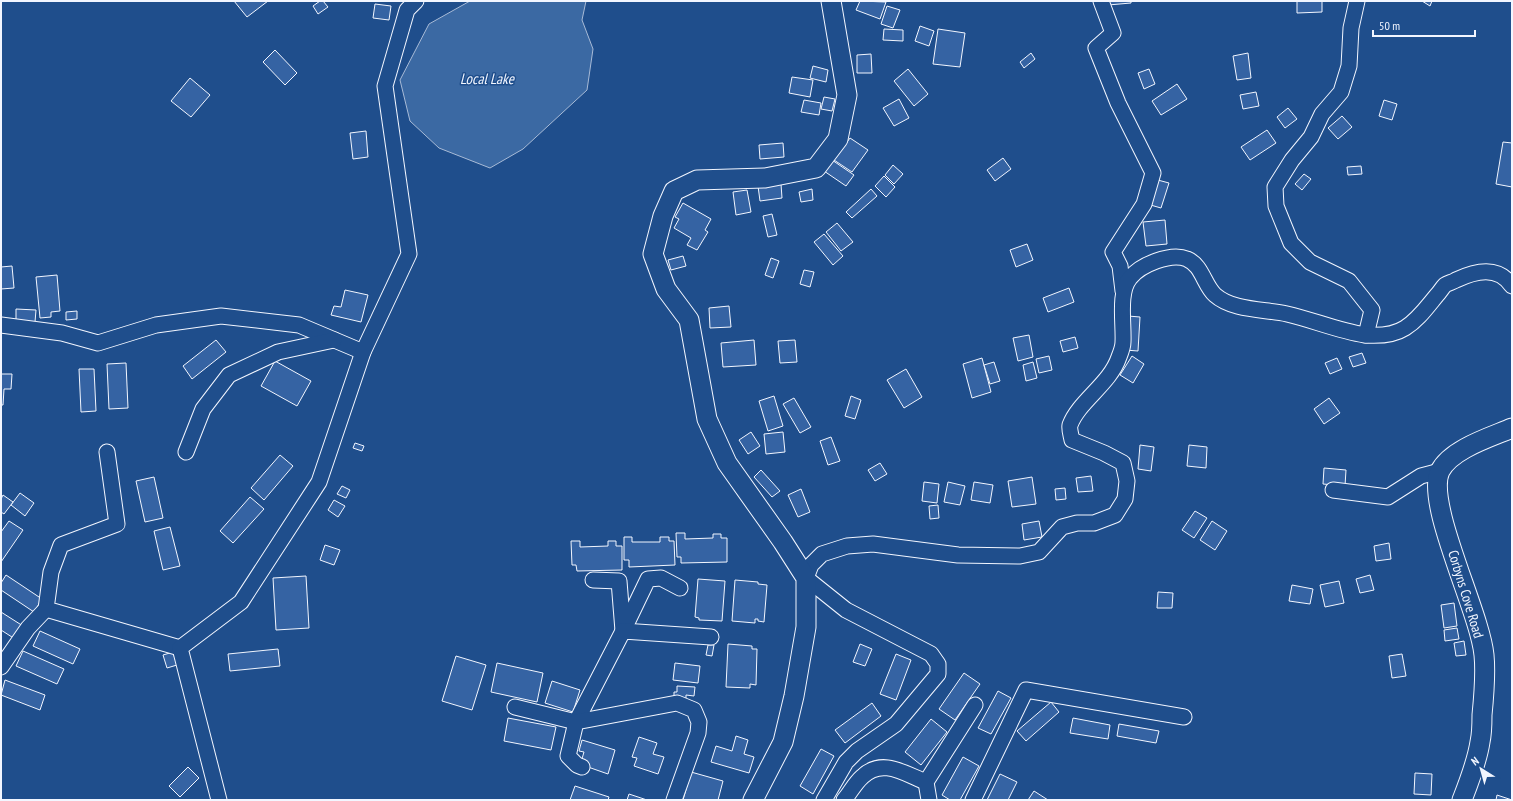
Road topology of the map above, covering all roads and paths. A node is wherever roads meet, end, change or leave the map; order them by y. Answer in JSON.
{"nodes":[{"id":1,"x":416,"y":1,"type":"edge"},
{"id":2,"x":831,"y":1,"type":"edge"},
{"id":3,"x":1101,"y":1,"type":"edge"},
{"id":4,"x":1356,"y":1,"type":"edge"},
{"id":5,"x":1512,"y":286,"type":"edge"},
{"id":6,"x":1123,"y":294,"type":"junction"},
{"id":7,"x":1,"y":325,"type":"edge"},
{"id":8,"x":1366,"y":335,"type":"junction"},
{"id":9,"x":334,"y":340,"type":"junction"},
{"id":10,"x":363,"y":352,"type":"junction"},
{"id":11,"x":1512,"y":428,"type":"edge"},
{"id":12,"x":107,"y":452,"type":"dead end"},
{"id":13,"x":186,"y":452,"type":"dead end"},
{"id":14,"x":1440,"y":471,"type":"junction"},
{"id":15,"x":1333,"y":490,"type":"dead end"},
{"id":16,"x":806,"y":578,"type":"junction"},
{"id":17,"x":593,"y":580,"type":"dead end"},
{"id":18,"x":680,"y":588,"type":"dead end"},
{"id":19,"x":46,"y":608,"type":"junction"},
{"id":20,"x":623,"y":631,"type":"junction"},
{"id":21,"x":711,"y":637,"type":"dead end"},
{"id":22,"x":180,"y":648,"type":"junction"},
{"id":23,"x":1,"y":667,"type":"edge"},
{"id":24,"x":975,"y":705,"type":"dead end"},
{"id":25,"x":515,"y":707,"type":"dead end"},
{"id":26,"x":1184,"y":717,"type":"dead end"},
{"id":27,"x":576,"y":722,"type":"junction"},
{"id":28,"x":582,"y":767,"type":"dead end"},
{"id":29,"x":926,"y":782,"type":"junction"},
{"id":30,"x":219,"y":800,"type":"edge"},
{"id":31,"x":674,"y":800,"type":"edge"},
{"id":32,"x":753,"y":800,"type":"edge"},
{"id":33,"x":824,"y":800,"type":"edge"},
{"id":34,"x":844,"y":800,"type":"edge"},
{"id":35,"x":929,"y":800,"type":"edge"},
{"id":36,"x":973,"y":800,"type":"edge"},
{"id":37,"x":1462,"y":800,"type":"edge"}],
"edges":[{"from":1,"to":10,"type":"street"},
{"from":2,"to":16,"type":"main road"},
{"from":3,"to":6,"type":"street"},
{"from":4,"to":8,"type":"street"},
{"from":5,"to":8,"type":"street"},
{"from":6,"to":8,"type":"street"},
{"from":6,"to":16,"type":"street"},
{"from":7,"to":9,"type":"street"},
{"from":9,"to":10,"type":"street"},
{"from":9,"to":13,"type":"street"},
{"from":10,"to":22,"type":"street"},
{"from":11,"to":14,"type":"main road"},
{"from":12,"to":19,"type":"street"},
{"from":14,"to":15,"type":"street"},
{"from":14,"to":37,"type":"main road","name":"Corbyns Cove Road"},
{"from":16,"to":32,"type":"main road"},
{"from":16,"to":33,"type":"street"},
{"from":17,"to":20,"type":"street"},
{"from":18,"to":20,"type":"street"},
{"from":19,"to":22,"type":"street"},
{"from":19,"to":23,"type":"street"},
{"from":20,"to":21,"type":"street"},
{"from":20,"to":27,"type":"street"},
{"from":22,"to":30,"type":"street"},
{"from":24,"to":29,"type":"street"},
{"from":25,"to":27,"type":"street"},
{"from":26,"to":36,"type":"street"},
{"from":27,"to":28,"type":"street"},
{"from":27,"to":31,"type":"street"},
{"from":29,"to":34,"type":"street"},
{"from":29,"to":35,"type":"street"}]}
